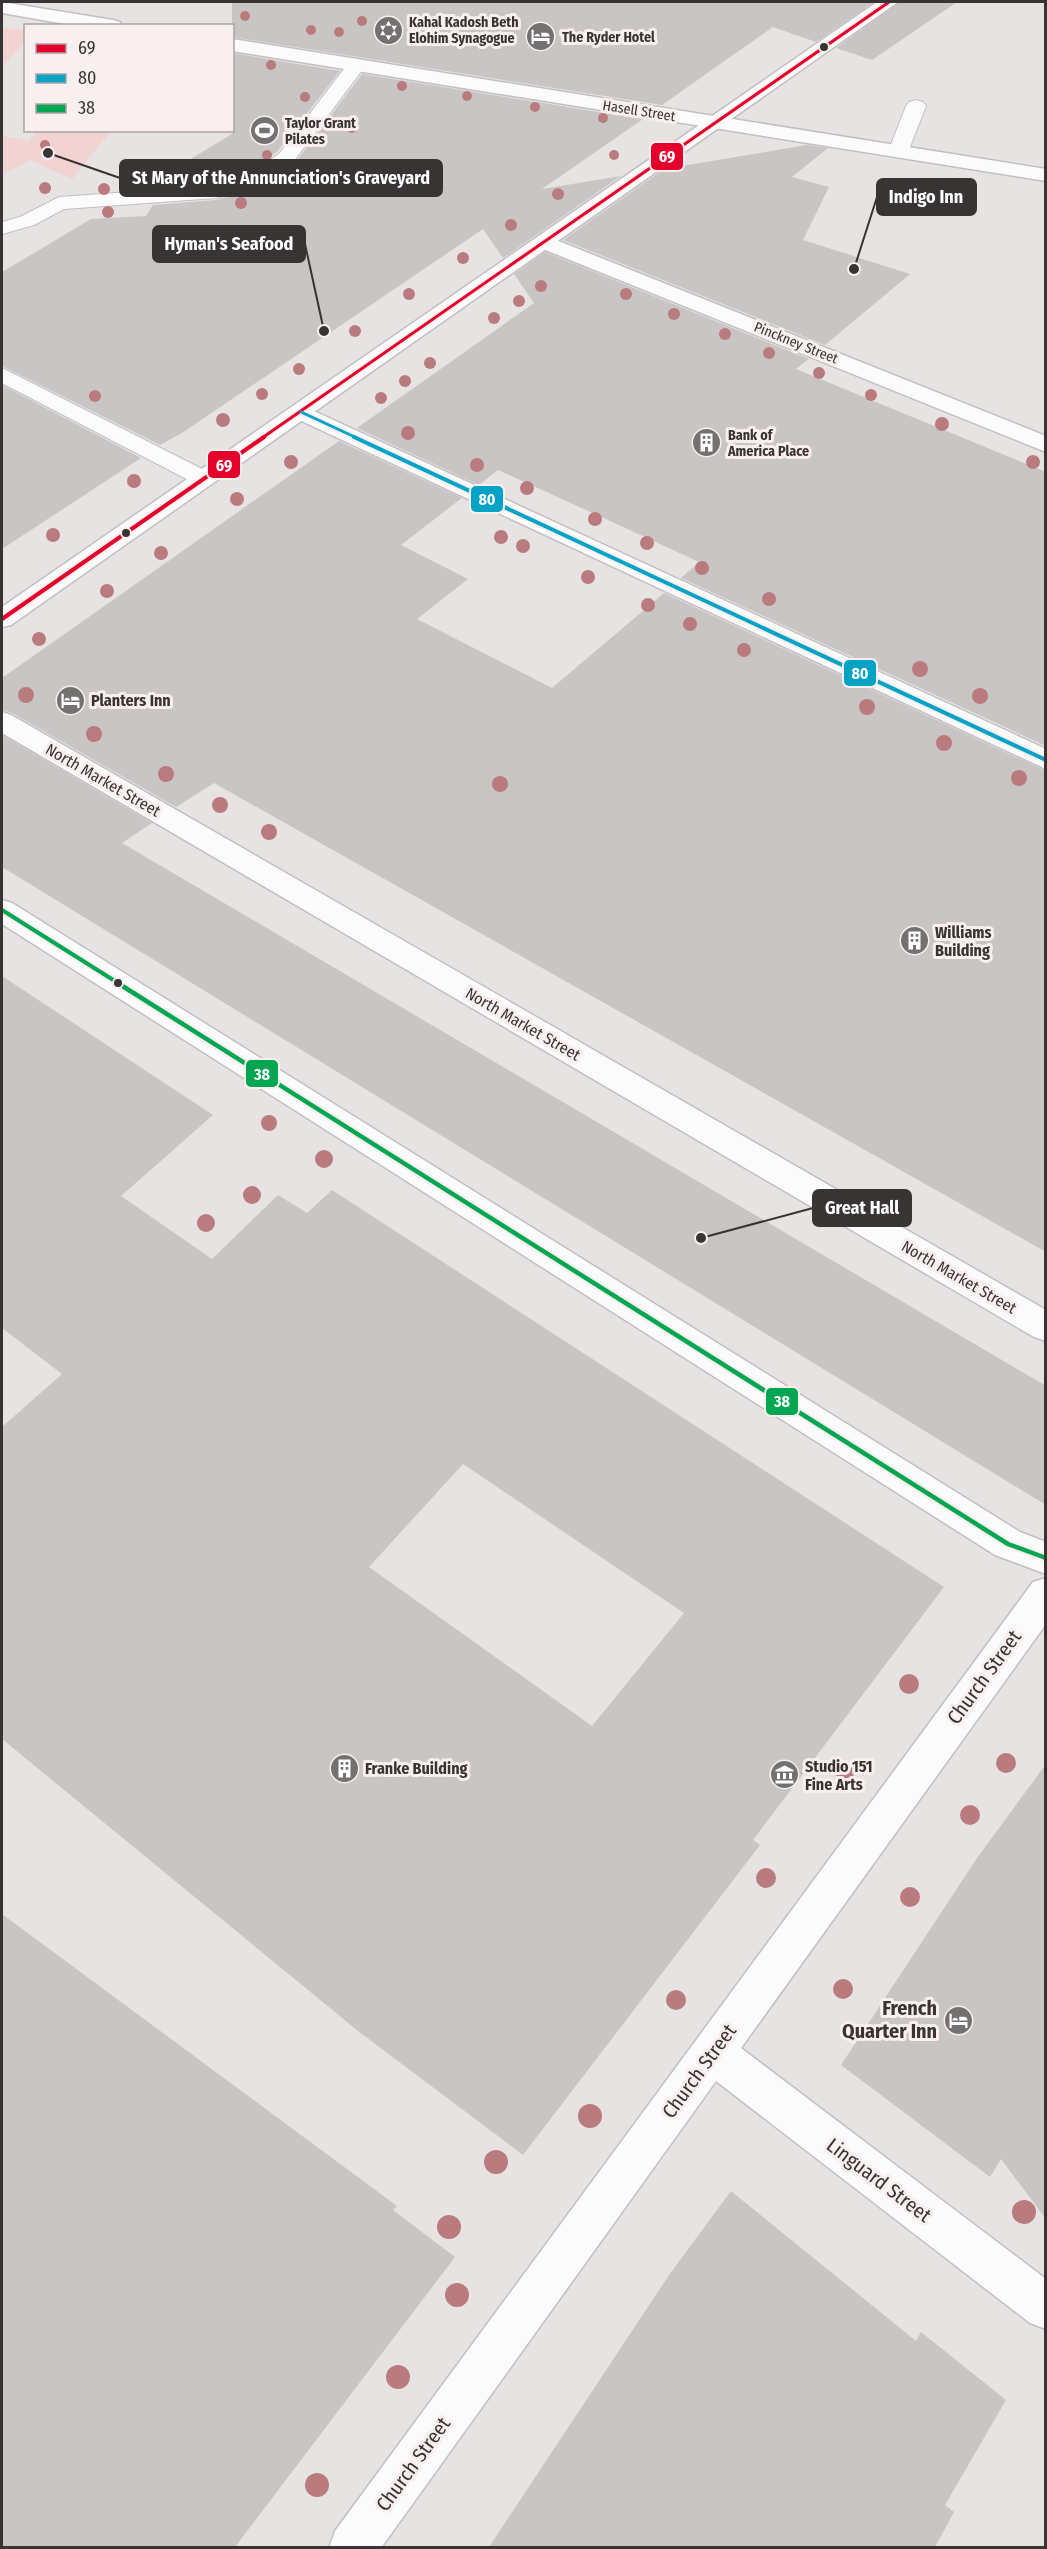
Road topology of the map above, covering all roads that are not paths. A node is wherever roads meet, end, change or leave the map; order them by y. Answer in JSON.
{"nodes":[{"id":1,"x":889,"y":2,"type":"edge"},
{"id":2,"x":2,"y":7,"type":"edge"},
{"id":3,"x":101,"y":24,"type":"edge"},
{"id":4,"x":234,"y":45,"type":"edge"},
{"id":5,"x":357,"y":65,"type":"junction"},
{"id":6,"x":916,"y":106,"type":"dead end"},
{"id":7,"x":715,"y":123,"type":"junction"},
{"id":8,"x":898,"y":152,"type":"junction"},
{"id":9,"x":1046,"y":175,"type":"edge"},
{"id":10,"x":2,"y":228,"type":"edge"},
{"id":11,"x":546,"y":242,"type":"junction"},
{"id":12,"x":2,"y":375,"type":"edge"},
{"id":13,"x":300,"y":412,"type":"junction"},
{"id":14,"x":1046,"y":445,"type":"edge"},
{"id":15,"x":204,"y":479,"type":"junction"},
{"id":16,"x":2,"y":620,"type":"edge"},
{"id":17,"x":2,"y":721,"type":"edge"},
{"id":18,"x":1046,"y":760,"type":"edge"},
{"id":19,"x":2,"y":910,"type":"edge"},
{"id":20,"x":1046,"y":1327,"type":"edge"},
{"id":21,"x":1046,"y":1558,"type":"edge"},
{"id":22,"x":1046,"y":1593,"type":"edge"},
{"id":23,"x":712,"y":2052,"type":"junction"},
{"id":24,"x":1046,"y":2307,"type":"edge"},
{"id":25,"x":352,"y":2547,"type":"edge"}],
"edges":[{"from":1,"to":7,"type":"street"},
{"from":2,"to":3,"type":"street"},
{"from":4,"to":5,"type":"street","name":"Hasell Street"},
{"from":5,"to":7,"type":"street","name":"Hasell Street"},
{"from":5,"to":10,"type":"lane"},
{"from":6,"to":8,"type":"lane"},
{"from":7,"to":8,"type":"street","name":"Hasell Street"},
{"from":7,"to":11,"type":"street"},
{"from":8,"to":9,"type":"street","name":"Hasell Street"},
{"from":11,"to":13,"type":"street"},
{"from":11,"to":14,"type":"street","name":"Pinckney Street"},
{"from":12,"to":15,"type":"lane"},
{"from":13,"to":15,"type":"street"},
{"from":13,"to":18,"type":"street"},
{"from":15,"to":16,"type":"street"},
{"from":17,"to":20,"type":"street","name":"North Market Street"},
{"from":19,"to":21,"type":"street"},
{"from":22,"to":23,"type":"street","name":"Church Street"},
{"from":23,"to":24,"type":"street","name":"Linguard Street"},
{"from":23,"to":25,"type":"street","name":"Church Street"}]}
